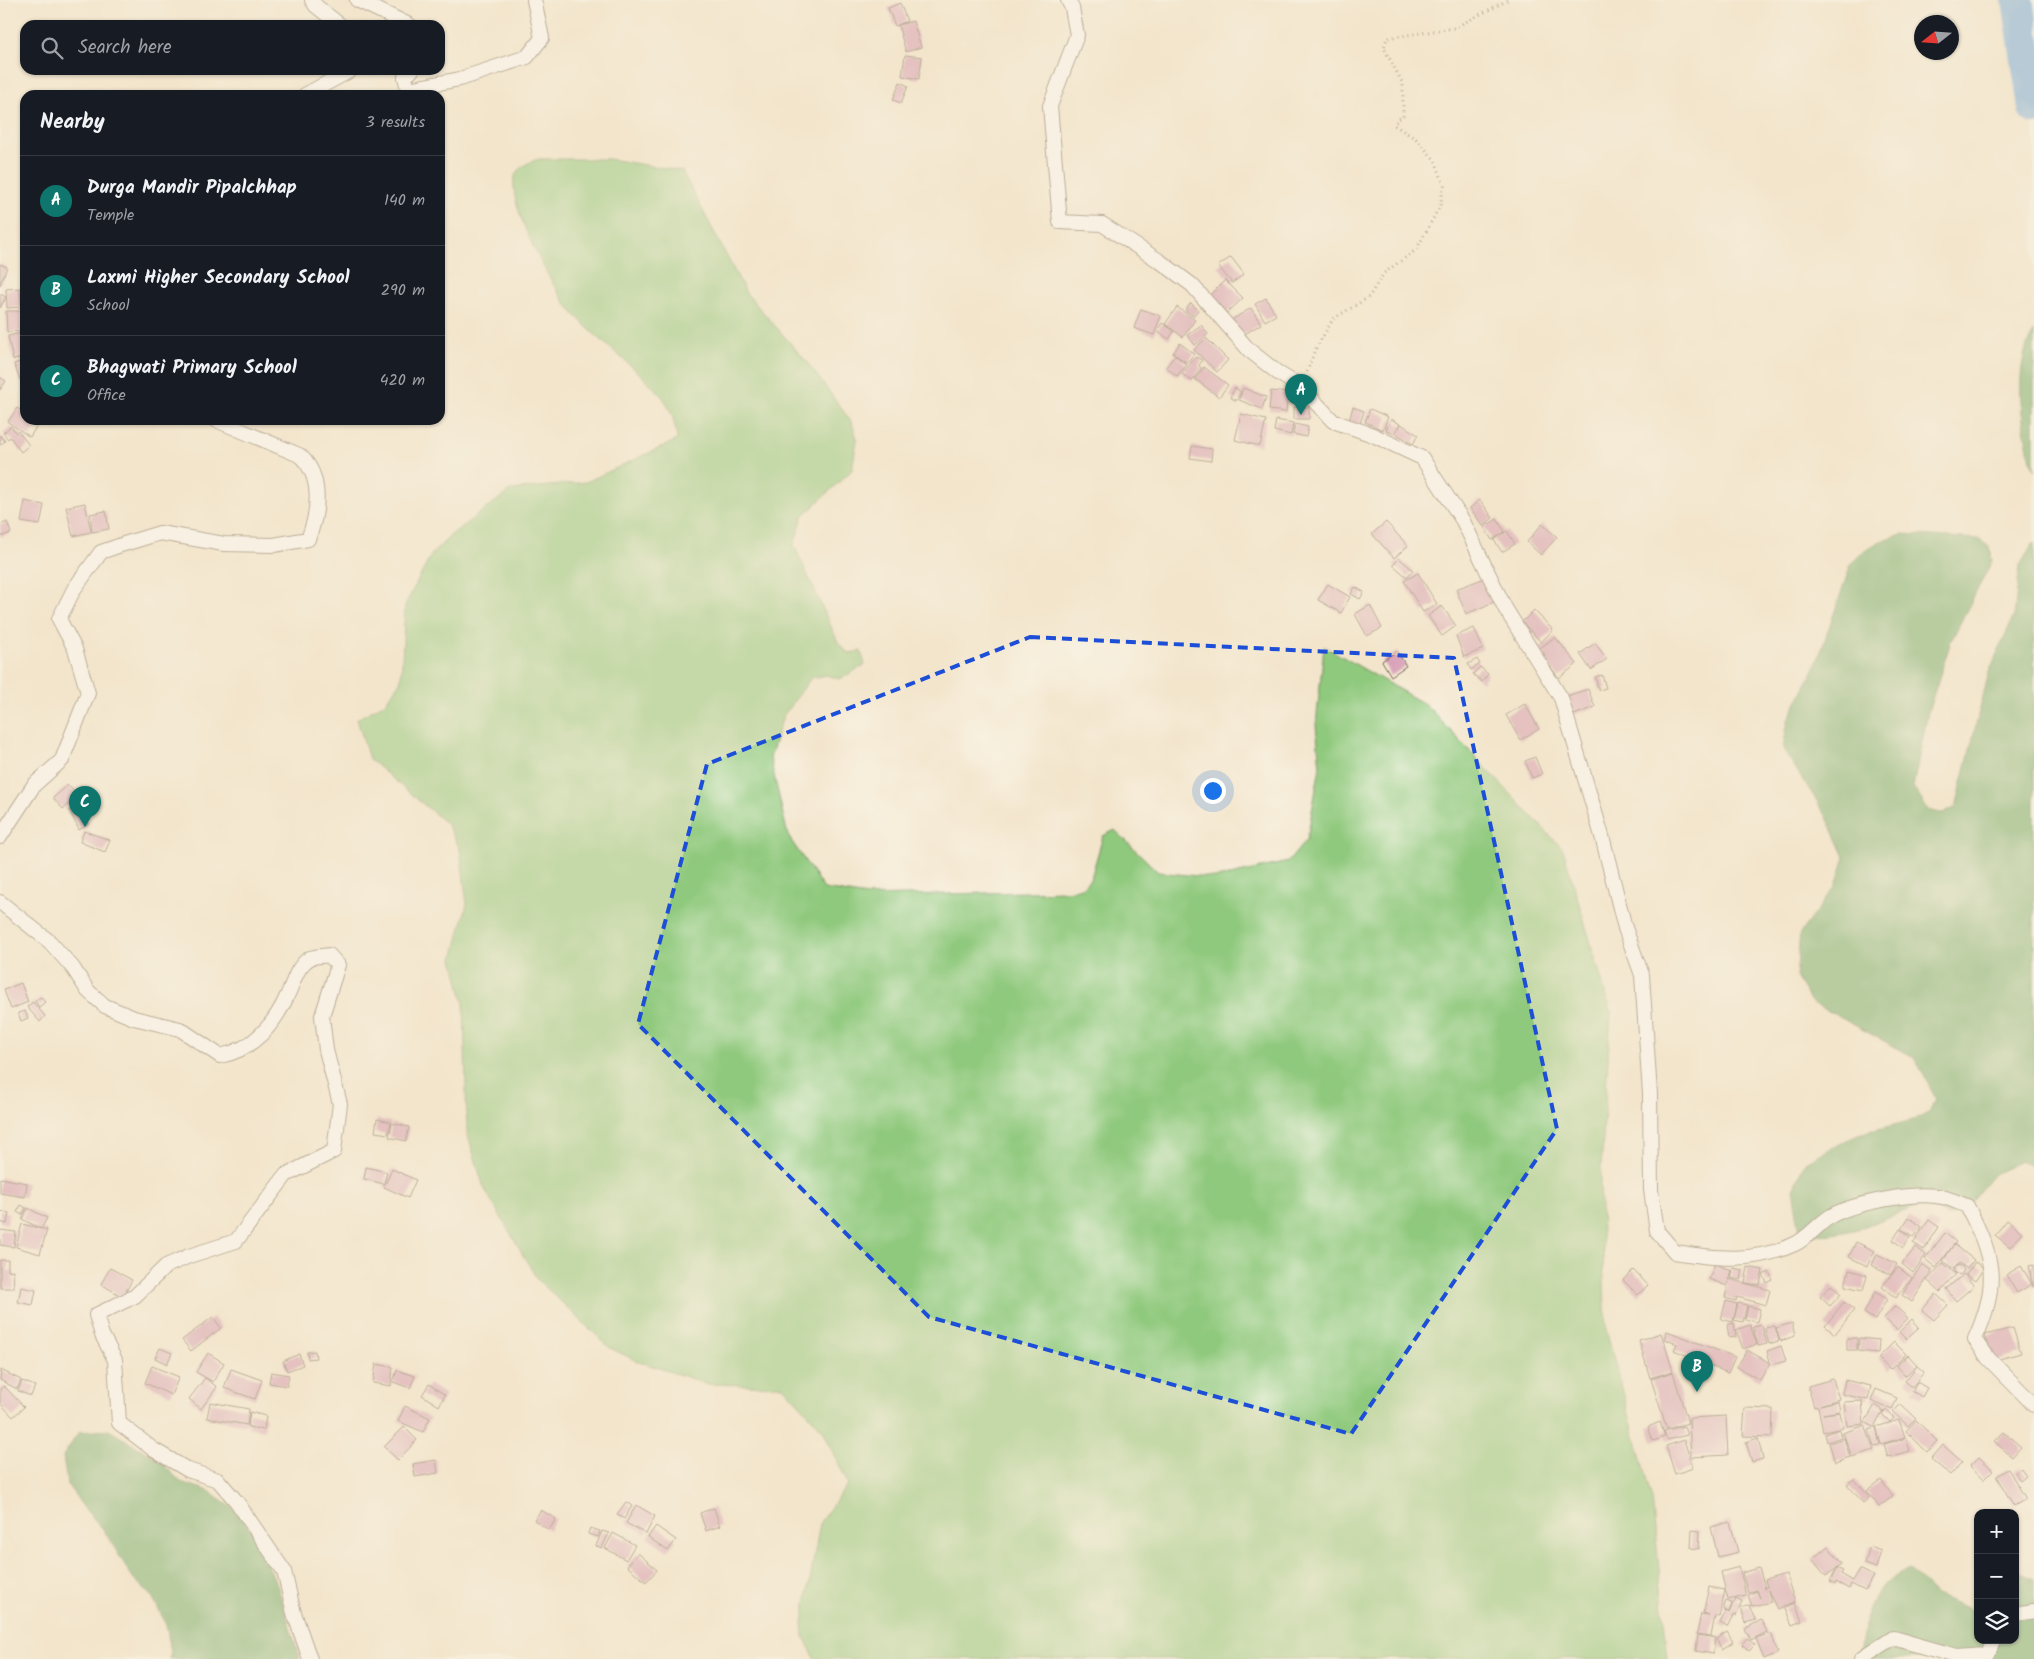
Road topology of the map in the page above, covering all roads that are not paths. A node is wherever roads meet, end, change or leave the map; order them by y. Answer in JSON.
{"nodes":[{"id":1,"x":312,"y":0,"type":"edge"},
{"id":2,"x":357,"y":0,"type":"edge"},
{"id":3,"x":534,"y":0,"type":"edge"},
{"id":4,"x":1068,"y":0,"type":"edge"},
{"id":5,"x":334,"y":20,"type":"edge"},
{"id":6,"x":399,"y":20,"type":"edge"},
{"id":7,"x":341,"y":75,"type":"edge"},
{"id":8,"x":408,"y":75,"type":"edge"},
{"id":9,"x":314,"y":90,"type":"edge"},
{"id":10,"x":228,"y":425,"type":"edge"},
{"id":11,"x":0,"y":837,"type":"edge"},
{"id":12,"x":0,"y":902,"type":"edge"},
{"id":13,"x":2034,"y":1406,"type":"edge"},
{"id":14,"x":2034,"y":1611,"type":"edge"},
{"id":15,"x":2019,"y":1613,"type":"edge"},
{"id":16,"x":1992,"y":1644,"type":"edge"},
{"id":17,"x":310,"y":1659,"type":"edge"},
{"id":18,"x":1861,"y":1659,"type":"edge"}],
"edges":[{"from":1,"to":5,"type":"street"},
{"from":2,"to":6,"type":"street"},
{"from":3,"to":8,"type":"street"},
{"from":4,"to":13,"type":"street"},
{"from":7,"to":9,"type":"street"},
{"from":10,"to":11,"type":"street"},
{"from":12,"to":17,"type":"street"},
{"from":14,"to":15,"type":"street"},
{"from":16,"to":18,"type":"street"}]}
